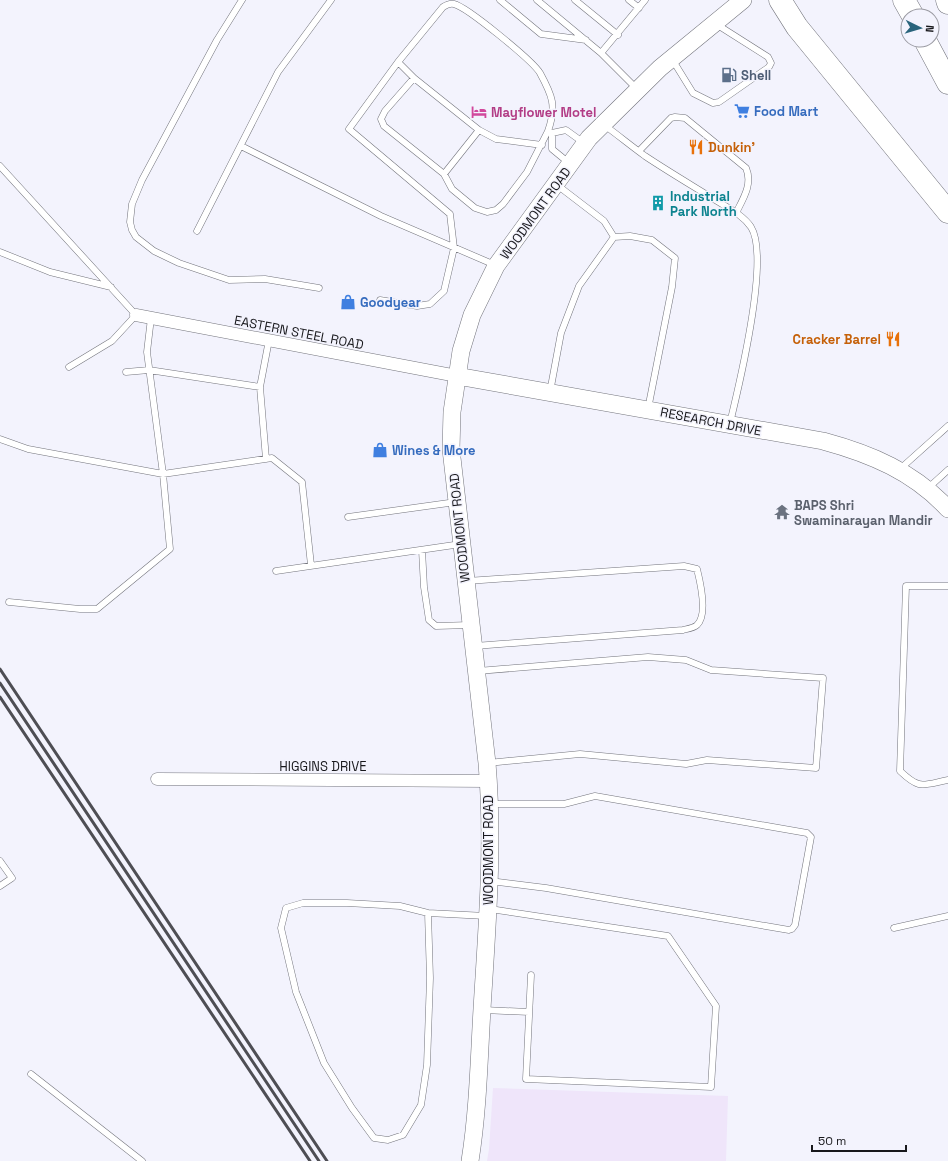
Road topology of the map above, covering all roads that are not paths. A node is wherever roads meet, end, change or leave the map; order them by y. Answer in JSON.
{"nodes":[{"id":1,"x":242,"y":0,"type":"edge"},
{"id":2,"x":331,"y":0,"type":"edge"},
{"id":3,"x":500,"y":0,"type":"edge"},
{"id":4,"x":537,"y":0,"type":"edge"},
{"id":5,"x":575,"y":0,"type":"edge"},
{"id":6,"x":629,"y":0,"type":"edge"},
{"id":7,"x":645,"y":0,"type":"edge"},
{"id":8,"x":743,"y":0,"type":"edge"},
{"id":9,"x":780,"y":0,"type":"edge"},
{"id":10,"x":639,"y":8,"type":"junction"},
{"id":11,"x":714,"y":23,"type":"junction"},
{"id":12,"x":618,"y":35,"type":"junction"},
{"id":13,"x":586,"y":40,"type":"junction"},
{"id":14,"x":929,"y":48,"type":"edge"},
{"id":15,"x":601,"y":53,"type":"junction"},
{"id":16,"x":672,"y":58,"type":"junction"},
{"id":17,"x":398,"y":62,"type":"junction"},
{"id":18,"x":414,"y":78,"type":"junction"},
{"id":19,"x":948,"y":83,"type":"edge"},
{"id":20,"x":637,"y":89,"type":"junction"},
{"id":21,"x":603,"y":124,"type":"junction"},
{"id":22,"x":479,"y":130,"type":"junction"},
{"id":23,"x":550,"y":132,"type":"junction"},
{"id":24,"x":542,"y":144,"type":"junction"},
{"id":25,"x":585,"y":144,"type":"junction"},
{"id":26,"x":241,"y":146,"type":"junction"},
{"id":27,"x":639,"y":151,"type":"junction"},
{"id":28,"x":570,"y":164,"type":"junction"},
{"id":29,"x":0,"y":166,"type":"edge"},
{"id":30,"x":444,"y":174,"type":"junction"},
{"id":31,"x":555,"y":184,"type":"junction"},
{"id":32,"x":948,"y":212,"type":"edge"},
{"id":33,"x":736,"y":213,"type":"junction"},
{"id":34,"x":197,"y":231,"type":"dead end"},
{"id":35,"x":614,"y":237,"type":"junction"},
{"id":36,"x":454,"y":248,"type":"junction"},
{"id":37,"x":0,"y":252,"type":"edge"},
{"id":38,"x":496,"y":266,"type":"junction"},
{"id":39,"x":111,"y":288,"type":"junction"},
{"id":40,"x":319,"y":288,"type":"dead end"},
{"id":41,"x":380,"y":300,"type":"dead end"},
{"id":42,"x":136,"y":315,"type":"junction"},
{"id":43,"x":152,"y":318,"type":"junction"},
{"id":44,"x":269,"y":340,"type":"junction"},
{"id":45,"x":69,"y":367,"type":"dead end"},
{"id":46,"x":149,"y":370,"type":"junction"},
{"id":47,"x":126,"y":372,"type":"dead end"},
{"id":48,"x":457,"y":376,"type":"junction"},
{"id":49,"x":260,"y":388,"type":"junction"},
{"id":50,"x":550,"y":392,"type":"junction"},
{"id":51,"x":648,"y":409,"type":"junction"},
{"id":52,"x":729,"y":424,"type":"junction"},
{"id":53,"x":948,"y":426,"type":"edge"},
{"id":54,"x":0,"y":439,"type":"edge"},
{"id":55,"x":266,"y":459,"type":"junction"},
{"id":56,"x":899,"y":470,"type":"junction"},
{"id":57,"x":948,"y":470,"type":"edge"},
{"id":58,"x":163,"y":474,"type":"junction"},
{"id":59,"x":926,"y":490,"type":"junction"},
{"id":60,"x":456,"y":502,"type":"junction"},
{"id":61,"x":948,"y":509,"type":"edge"},
{"id":62,"x":348,"y":517,"type":"dead end"},
{"id":63,"x":461,"y":544,"type":"junction"},
{"id":64,"x":422,"y":550,"type":"junction"},
{"id":65,"x":311,"y":565,"type":"junction"},
{"id":66,"x":276,"y":571,"type":"dead end"},
{"id":67,"x":465,"y":581,"type":"junction"},
{"id":68,"x":948,"y":586,"type":"edge"},
{"id":69,"x":9,"y":602,"type":"dead end"},
{"id":70,"x":470,"y":625,"type":"junction"},
{"id":71,"x":473,"y":646,"type":"junction"},
{"id":72,"x":476,"y":671,"type":"junction"},
{"id":73,"x":487,"y":763,"type":"junction"},
{"id":74,"x":157,"y":779,"type":"dead end"},
{"id":75,"x":948,"y":780,"type":"edge"},
{"id":76,"x":488,"y":781,"type":"junction"},
{"id":77,"x":489,"y":804,"type":"junction"},
{"id":78,"x":0,"y":861,"type":"edge"},
{"id":79,"x":490,"y":881,"type":"junction"},
{"id":80,"x":0,"y":886,"type":"edge"},
{"id":81,"x":488,"y":912,"type":"junction"},
{"id":82,"x":428,"y":913,"type":"junction"},
{"id":83,"x":948,"y":916,"type":"edge"},
{"id":84,"x":894,"y":928,"type":"dead end"},
{"id":85,"x":531,"y":975,"type":"dead end"},
{"id":86,"x":482,"y":1010,"type":"junction"},
{"id":87,"x":529,"y":1012,"type":"junction"},
{"id":88,"x":31,"y":1074,"type":"dead end"},
{"id":89,"x":142,"y":1161,"type":"edge"},
{"id":90,"x":470,"y":1161,"type":"edge"}],
"edges":[{"from":1,"to":40,"type":"lane"},
{"from":2,"to":26,"type":"lane"},
{"from":3,"to":13,"type":"lane"},
{"from":4,"to":13,"type":"lane"},
{"from":5,"to":12,"type":"lane"},
{"from":6,"to":10,"type":"lane"},
{"from":7,"to":10,"type":"lane"},
{"from":8,"to":11,"type":"main road","name":"WOODMONT ROAD"},
{"from":9,"to":32,"type":"highway"},
{"from":10,"to":12,"type":"lane"},
{"from":11,"to":16,"type":"main road","name":"WOODMONT ROAD"},
{"from":11,"to":16,"type":"lane"},
{"from":12,"to":15,"type":"lane"},
{"from":13,"to":15,"type":"lane"},
{"from":14,"to":19,"type":"highway"},
{"from":15,"to":20,"type":"lane"},
{"from":16,"to":20,"type":"main road","name":"WOODMONT ROAD"},
{"from":17,"to":18,"type":"lane"},
{"from":17,"to":23,"type":"lane"},
{"from":17,"to":36,"type":"lane"},
{"from":18,"to":22,"type":"lane"},
{"from":18,"to":30,"type":"lane"},
{"from":20,"to":21,"type":"main road","name":"WOODMONT ROAD"},
{"from":21,"to":25,"type":"main road","name":"WOODMONT ROAD"},
{"from":21,"to":27,"type":"lane"},
{"from":22,"to":24,"type":"lane"},
{"from":22,"to":30,"type":"lane"},
{"from":23,"to":24,"type":"lane"},
{"from":23,"to":25,"type":"lane"},
{"from":23,"to":28,"type":"lane"},
{"from":24,"to":30,"type":"lane"},
{"from":25,"to":28,"type":"main road","name":"WOODMONT ROAD"},
{"from":26,"to":34,"type":"lane"},
{"from":26,"to":36,"type":"lane"},
{"from":27,"to":33,"type":"lane"},
{"from":27,"to":33,"type":"lane"},
{"from":28,"to":31,"type":"main road","name":"WOODMONT ROAD"},
{"from":29,"to":39,"type":"lane"},
{"from":31,"to":35,"type":"lane"},
{"from":31,"to":38,"type":"main road","name":"WOODMONT ROAD"},
{"from":33,"to":52,"type":"lane"},
{"from":35,"to":50,"type":"lane"},
{"from":35,"to":51,"type":"lane"},
{"from":36,"to":38,"type":"lane"},
{"from":36,"to":41,"type":"lane"},
{"from":37,"to":39,"type":"lane"},
{"from":38,"to":48,"type":"main road","name":"WOODMONT ROAD"},
{"from":39,"to":42,"type":"lane"},
{"from":42,"to":43,"type":"street","name":"EASTERN STEEL ROAD"},
{"from":42,"to":45,"type":"lane"},
{"from":43,"to":44,"type":"street","name":"EASTERN STEEL ROAD"},
{"from":43,"to":46,"type":"lane"},
{"from":44,"to":48,"type":"street","name":"EASTERN STEEL ROAD"},
{"from":44,"to":49,"type":"lane"},
{"from":46,"to":47,"type":"lane"},
{"from":46,"to":49,"type":"lane"},
{"from":46,"to":58,"type":"lane"},
{"from":48,"to":50,"type":"main road","name":"RESEARCH DRIVE"},
{"from":48,"to":60,"type":"main road","name":"WOODMONT ROAD"},
{"from":49,"to":55,"type":"lane"},
{"from":50,"to":51,"type":"main road","name":"RESEARCH DRIVE"},
{"from":51,"to":52,"type":"main road","name":"RESEARCH DRIVE"},
{"from":52,"to":56,"type":"main road","name":"RESEARCH DRIVE"},
{"from":53,"to":56,"type":"lane"},
{"from":54,"to":58,"type":"lane"},
{"from":55,"to":58,"type":"lane"},
{"from":55,"to":65,"type":"lane"},
{"from":56,"to":59,"type":"main road","name":"RESEARCH DRIVE"},
{"from":57,"to":59,"type":"lane"},
{"from":58,"to":69,"type":"lane"},
{"from":59,"to":61,"type":"main road","name":"RESEARCH DRIVE"},
{"from":60,"to":62,"type":"lane"},
{"from":60,"to":63,"type":"main road","name":"WOODMONT ROAD"},
{"from":63,"to":64,"type":"lane"},
{"from":63,"to":67,"type":"main road","name":"WOODMONT ROAD"},
{"from":64,"to":65,"type":"lane"},
{"from":64,"to":70,"type":"lane"},
{"from":65,"to":66,"type":"lane"},
{"from":67,"to":70,"type":"main road","name":"WOODMONT ROAD"},
{"from":67,"to":71,"type":"lane"},
{"from":68,"to":75,"type":"lane"},
{"from":70,"to":71,"type":"main road","name":"WOODMONT ROAD"},
{"from":71,"to":72,"type":"main road","name":"WOODMONT ROAD"},
{"from":72,"to":73,"type":"main road","name":"WOODMONT ROAD"},
{"from":72,"to":73,"type":"lane"},
{"from":73,"to":76,"type":"main road","name":"WOODMONT ROAD"},
{"from":74,"to":76,"type":"street","name":"HIGGINS DRIVE"},
{"from":76,"to":77,"type":"main road","name":"WOODMONT ROAD"},
{"from":77,"to":79,"type":"main road","name":"WOODMONT ROAD"},
{"from":77,"to":79,"type":"lane"},
{"from":78,"to":80,"type":"lane"},
{"from":79,"to":81,"type":"main road","name":"WOODMONT ROAD"},
{"from":81,"to":82,"type":"lane"},
{"from":81,"to":86,"type":"main road","name":"WOODMONT ROAD"},
{"from":81,"to":87,"type":"lane"},
{"from":82,"to":82,"type":"lane"},
{"from":83,"to":84,"type":"lane"},
{"from":85,"to":87,"type":"lane"},
{"from":86,"to":87,"type":"lane"},
{"from":86,"to":90,"type":"main road","name":"WOODMONT ROAD"},
{"from":88,"to":89,"type":"lane"}]}
